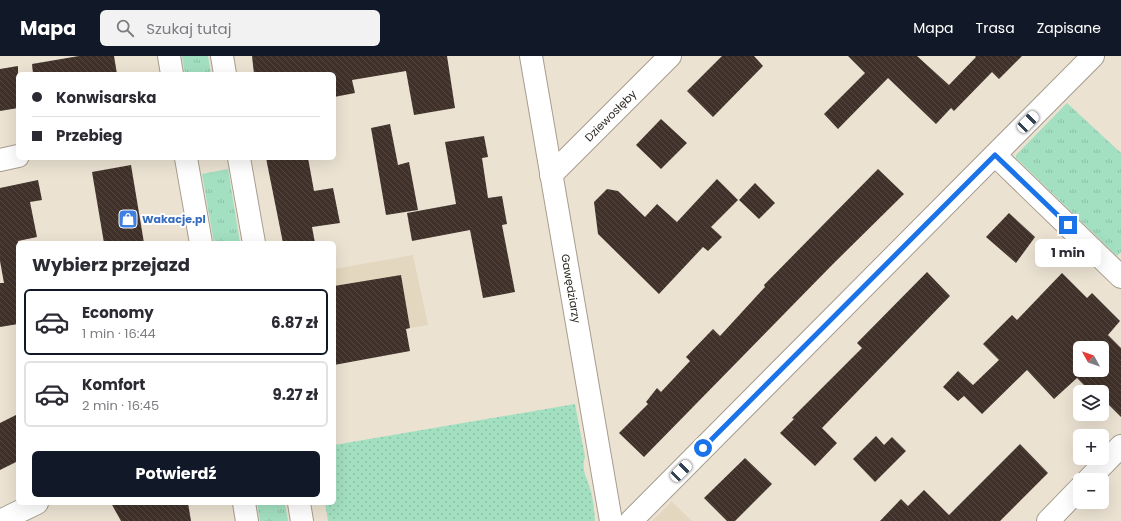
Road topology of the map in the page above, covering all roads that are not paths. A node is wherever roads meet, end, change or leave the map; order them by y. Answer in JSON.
{"nodes":[{"id":1,"x":169,"y":56,"type":"edge"},
{"id":2,"x":222,"y":56,"type":"edge"},
{"id":3,"x":531,"y":56,"type":"edge"},
{"id":4,"x":670,"y":56,"type":"edge"},
{"id":5,"x":1094,"y":56,"type":"edge"},
{"id":6,"x":172,"y":72,"type":"edge"},
{"id":7,"x":225,"y":72,"type":"edge"},
{"id":8,"x":995,"y":155,"type":"junction"},
{"id":9,"x":16,"y":156,"type":"edge"},
{"id":10,"x":0,"y":160,"type":"edge"},
{"id":11,"x":186,"y":160,"type":"edge"},
{"id":12,"x":240,"y":160,"type":"edge"},
{"id":13,"x":551,"y":175,"type":"junction"},
{"id":14,"x":201,"y":241,"type":"edge"},
{"id":15,"x":254,"y":241,"type":"edge"},
{"id":16,"x":1121,"y":277,"type":"edge"},
{"id":17,"x":1121,"y":446,"type":"edge"},
{"id":18,"x":1095,"y":473,"type":"edge"},
{"id":19,"x":1073,"y":495,"type":"edge"},
{"id":20,"x":33,"y":505,"type":"edge"},
{"id":21,"x":244,"y":505,"type":"edge"},
{"id":22,"x":299,"y":505,"type":"edge"},
{"id":23,"x":0,"y":521,"type":"edge"},
{"id":24,"x":247,"y":521,"type":"edge"},
{"id":25,"x":302,"y":521,"type":"edge"},
{"id":26,"x":611,"y":521,"type":"edge"},
{"id":27,"x":631,"y":521,"type":"edge"},
{"id":28,"x":1048,"y":521,"type":"edge"}],
"edges":[{"from":1,"to":6,"type":"street"},
{"from":2,"to":7,"type":"street"},
{"from":3,"to":13,"type":"street","name":"Gawędziarzy"},
{"from":4,"to":13,"type":"street","name":"Dziewosłęby"},
{"from":5,"to":8,"type":"street"},
{"from":8,"to":16,"type":"street"},
{"from":8,"to":27,"type":"street"},
{"from":9,"to":10,"type":"street"},
{"from":11,"to":14,"type":"street"},
{"from":12,"to":15,"type":"street"},
{"from":13,"to":26,"type":"street","name":"Gawędziarzy"},
{"from":17,"to":18,"type":"street"},
{"from":19,"to":28,"type":"street"},
{"from":20,"to":23,"type":"street"},
{"from":21,"to":24,"type":"street"},
{"from":22,"to":25,"type":"street"}]}
